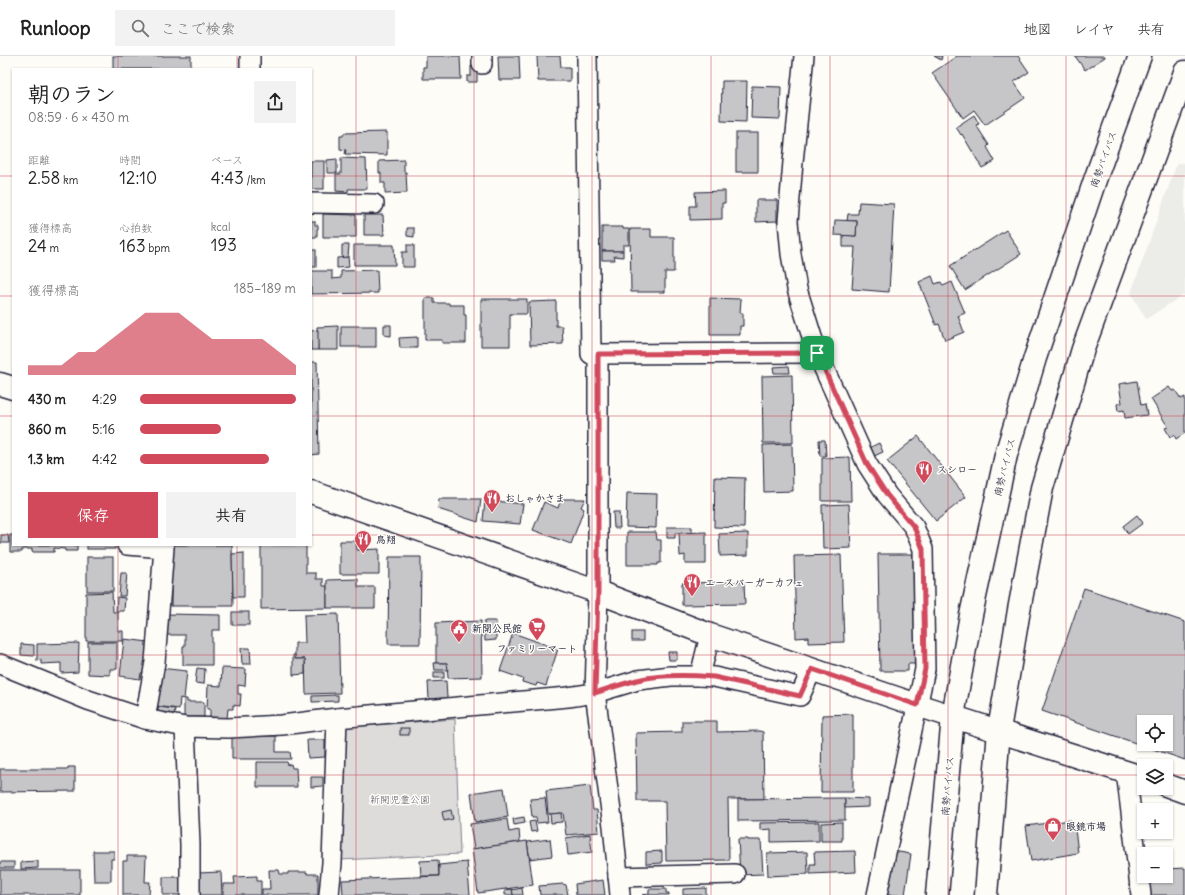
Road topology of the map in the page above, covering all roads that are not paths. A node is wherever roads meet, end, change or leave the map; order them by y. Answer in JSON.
{"nodes":[{"id":1,"x":250,"y":56,"type":"edge"},
{"id":2,"x":587,"y":56,"type":"edge"},
{"id":3,"x":804,"y":56,"type":"edge"},
{"id":4,"x":1140,"y":56,"type":"edge"},
{"id":5,"x":250,"y":68,"type":"edge"},
{"id":6,"x":1185,"y":72,"type":"edge"},
{"id":7,"x":312,"y":203,"type":"edge"},
{"id":8,"x":374,"y":204,"type":"dead end"},
{"id":9,"x":817,"y":353,"type":"junction"},
{"id":10,"x":598,"y":354,"type":"junction"},
{"id":11,"x":0,"y":384,"type":"edge"},
{"id":12,"x":12,"y":388,"type":"edge"},
{"id":13,"x":312,"y":492,"type":"edge"},
{"id":14,"x":139,"y":546,"type":"edge"},
{"id":15,"x":598,"y":592,"type":"junction"},
{"id":16,"x":710,"y":635,"type":"junction"},
{"id":17,"x":0,"y":664,"type":"edge"},
{"id":18,"x":812,"y":669,"type":"junction"},
{"id":19,"x":700,"y":676,"type":"junction"},
{"id":20,"x":595,"y":693,"type":"junction"},
{"id":21,"x":917,"y":705,"type":"junction"},
{"id":22,"x":953,"y":716,"type":"junction"},
{"id":23,"x":337,"y":718,"type":"junction"},
{"id":24,"x":145,"y":719,"type":"junction"},
{"id":25,"x":185,"y":727,"type":"junction"},
{"id":26,"x":999,"y":730,"type":"junction"},
{"id":27,"x":1135,"y":774,"type":"edge"},
{"id":28,"x":1173,"y":788,"type":"edge"},
{"id":29,"x":1185,"y":792,"type":"edge"},
{"id":30,"x":734,"y":874,"type":"dead end"},
{"id":31,"x":619,"y":886,"type":"edge"},
{"id":32,"x":190,"y":895,"type":"edge"},
{"id":33,"x":329,"y":895,"type":"edge"},
{"id":34,"x":877,"y":895,"type":"edge"},
{"id":35,"x":937,"y":895,"type":"edge"},
{"id":36,"x":986,"y":895,"type":"edge"},
{"id":37,"x":1141,"y":895,"type":"edge"}],
"edges":[{"from":1,"to":5,"type":"street"},
{"from":2,"to":10,"type":"street"},
{"from":3,"to":9,"type":"street"},
{"from":4,"to":22,"type":"main road","name":"南勢バイパス"},
{"from":6,"to":26,"type":"main road"},
{"from":7,"to":8,"type":"street"},
{"from":9,"to":10,"type":"street"},
{"from":9,"to":21,"type":"street"},
{"from":10,"to":15,"type":"street"},
{"from":11,"to":12,"type":"main road"},
{"from":13,"to":15,"type":"main road"},
{"from":14,"to":24,"type":"street"},
{"from":15,"to":16,"type":"main road"},
{"from":15,"to":20,"type":"street"},
{"from":16,"to":18,"type":"main road"},
{"from":16,"to":19,"type":"street"},
{"from":17,"to":24,"type":"street"},
{"from":18,"to":19,"type":"street"},
{"from":18,"to":21,"type":"main road"},
{"from":19,"to":20,"type":"street"},
{"from":20,"to":23,"type":"street"},
{"from":20,"to":31,"type":"street"},
{"from":21,"to":22,"type":"main road"},
{"from":21,"to":34,"type":"street"},
{"from":22,"to":26,"type":"main road"},
{"from":22,"to":35,"type":"main road","name":"南勢バイパス"},
{"from":23,"to":25,"type":"street"},
{"from":23,"to":33,"type":"street"},
{"from":24,"to":25,"type":"street"},
{"from":25,"to":32,"type":"street"},
{"from":26,"to":27,"type":"main road"},
{"from":26,"to":36,"type":"main road"},
{"from":27,"to":37,"type":"street"},
{"from":28,"to":29,"type":"main road"},
{"from":30,"to":31,"type":"street"}]}
